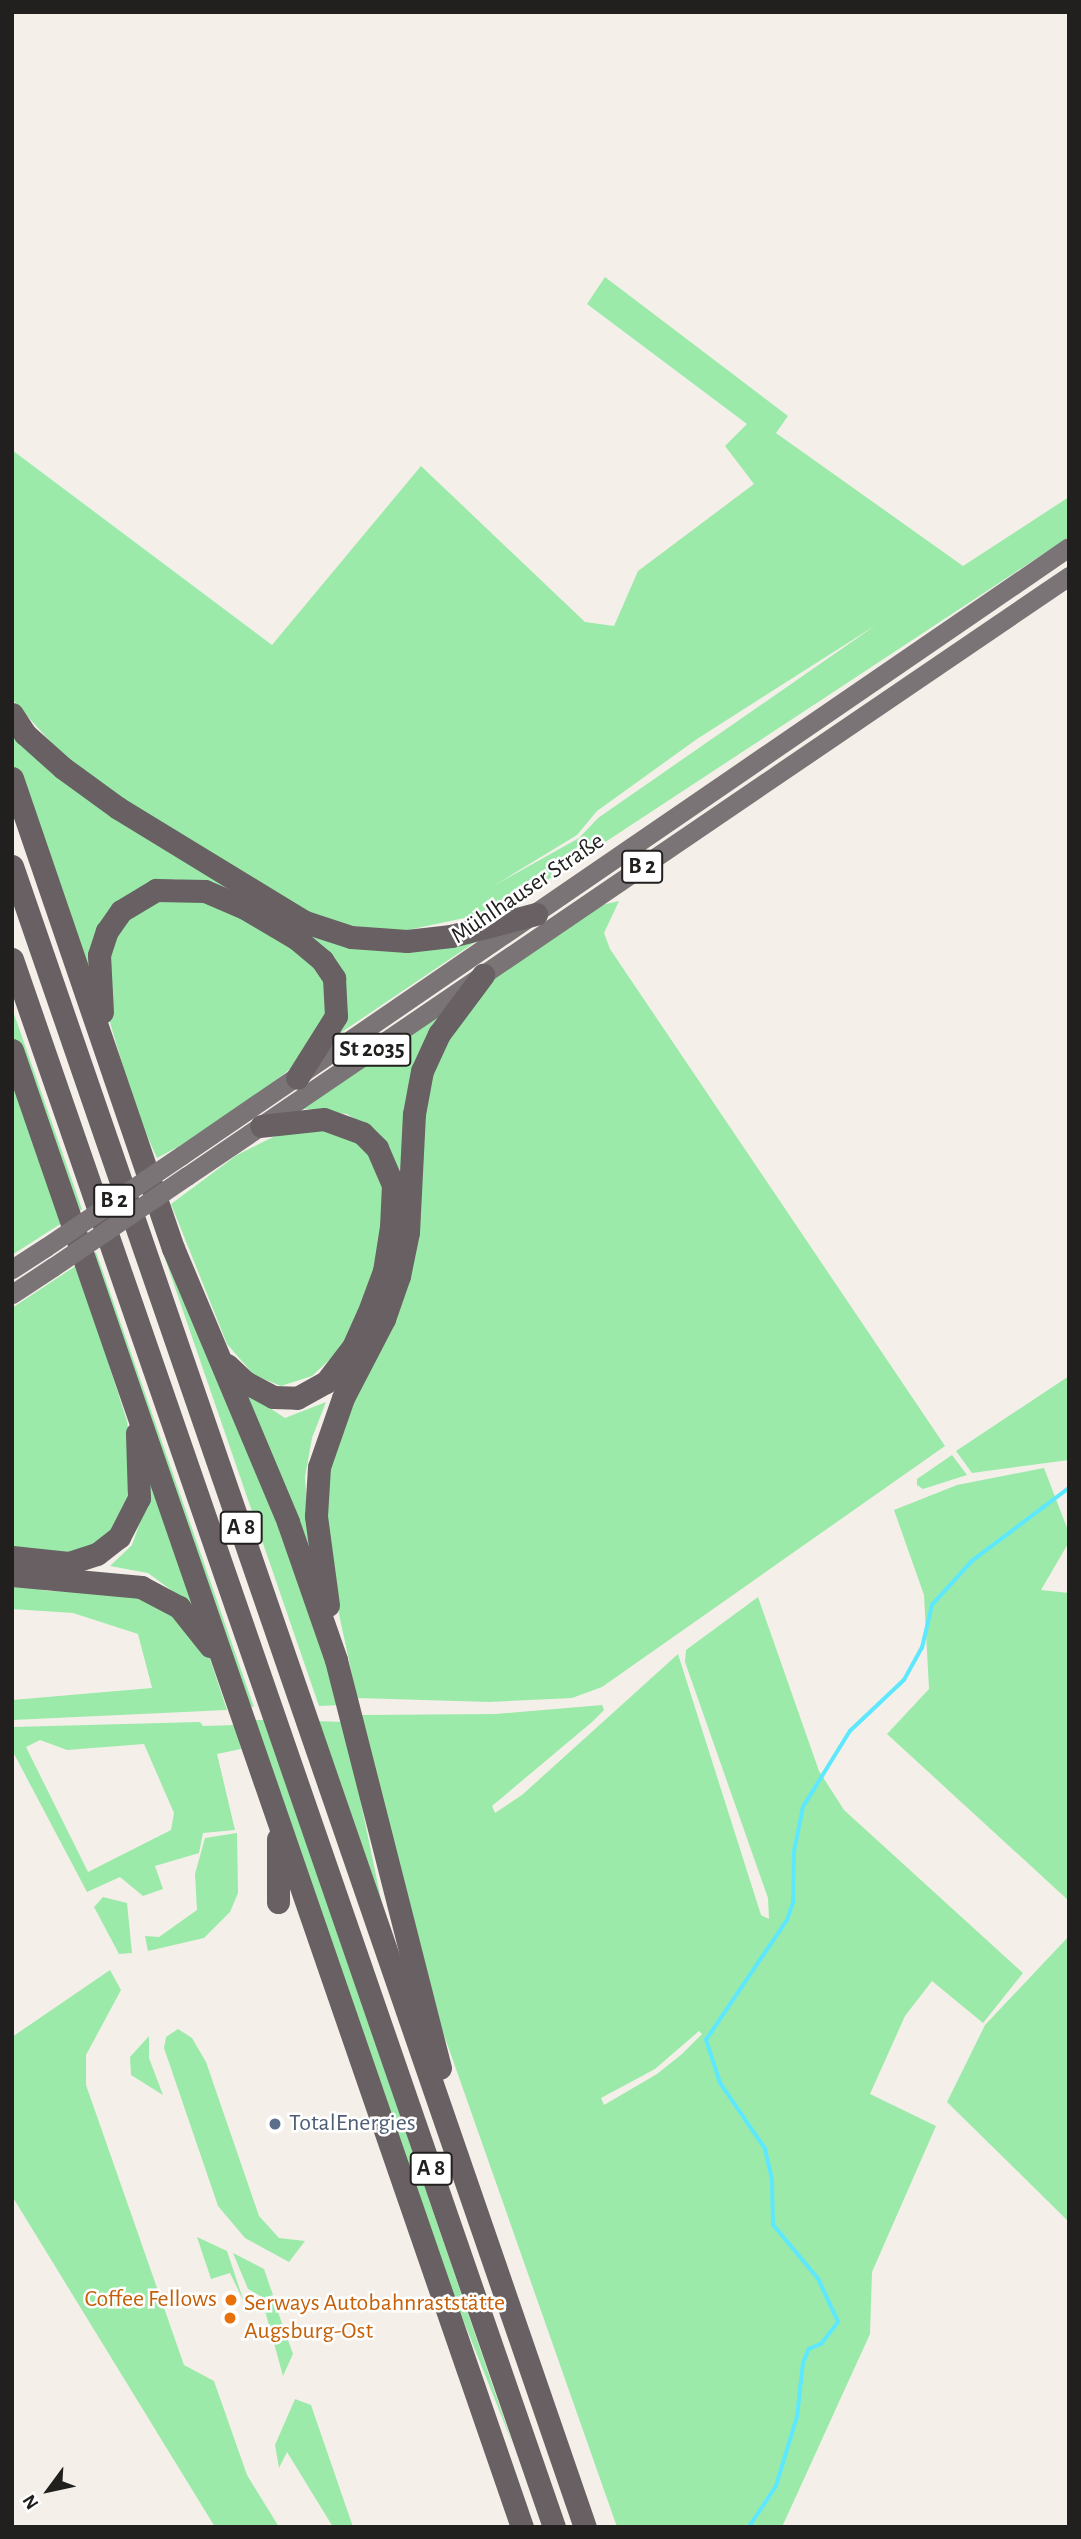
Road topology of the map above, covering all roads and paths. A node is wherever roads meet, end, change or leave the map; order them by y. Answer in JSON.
{"nodes":[{"id":1,"x":1069,"y":547,"type":"edge"},
{"id":2,"x":1069,"y":576,"type":"edge"},
{"id":3,"x":12,"y":714,"type":"edge"},
{"id":4,"x":12,"y":778,"type":"edge"},
{"id":5,"x":12,"y":866,"type":"edge"},
{"id":6,"x":536,"y":914,"type":"junction"},
{"id":7,"x":12,"y":959,"type":"edge"},
{"id":8,"x":483,"y":975,"type":"junction"},
{"id":9,"x":12,"y":1050,"type":"edge"},
{"id":10,"x":12,"y":1065,"type":"edge"},
{"id":11,"x":112,"y":1071,"type":"junction"},
{"id":12,"x":297,"y":1078,"type":"junction"},
{"id":13,"x":29,"y":1095,"type":"junction"},
{"id":14,"x":261,"y":1126,"type":"junction"},
{"id":15,"x":12,"y":1269,"type":"edge"},
{"id":16,"x":12,"y":1294,"type":"edge"},
{"id":17,"x":213,"y":1346,"type":"junction"},
{"id":18,"x":131,"y":1388,"type":"junction"},
{"id":19,"x":12,"y":1557,"type":"edge"},
{"id":20,"x":12,"y":1575,"type":"edge"},
{"id":21,"x":336,"y":1660,"type":"junction"},
{"id":22,"x":233,"y":1689,"type":"junction"},
{"id":23,"x":275,"y":1812,"type":"junction"},
{"id":24,"x":278,"y":1902,"type":"dead end"},
{"id":25,"x":469,"y":2190,"type":"junction"},
{"id":26,"x":522,"y":2527,"type":"edge"},
{"id":27,"x":554,"y":2527,"type":"edge"},
{"id":28,"x":585,"y":2527,"type":"edge"}],
"edges":[{"from":1,"to":6,"type":"main road","name":"Mühlhauser Straße","number":"B 2"},
{"from":2,"to":8,"type":"main road","name":"Mühlhauser Straße","number":"B 2"},
{"from":3,"to":6,"type":"highway"},
{"from":4,"to":11,"type":"highway"},
{"from":5,"to":25,"type":"highway","number":"A 8"},
{"from":6,"to":12,"type":"main road","name":"Mühlhauser Straße","number":"B 2"},
{"from":7,"to":27,"type":"highway","number":"A 8"},
{"from":8,"to":14,"type":"main road","name":"Mühlhauser Straße","number":"St 2035"},
{"from":8,"to":21,"type":"highway"},
{"from":9,"to":13,"type":"highway"},
{"from":10,"to":13,"type":"highway"},
{"from":11,"to":12,"type":"highway"},
{"from":11,"to":17,"type":"highway"},
{"from":12,"to":15,"type":"main road","name":"Mühlhauser Straße","number":"B 2","bridge":true},
{"from":13,"to":18,"type":"highway"},
{"from":14,"to":16,"type":"main road","name":"Mühlhauser Straße","number":"St 2035","bridge":true},
{"from":14,"to":17,"type":"highway"},
{"from":17,"to":21,"type":"highway"},
{"from":18,"to":19,"type":"highway"},
{"from":18,"to":22,"type":"highway"},
{"from":20,"to":22,"type":"highway"},
{"from":21,"to":25,"type":"highway"},
{"from":22,"to":23,"type":"highway"},
{"from":23,"to":24,"type":"highway"},
{"from":23,"to":26,"type":"highway"},
{"from":25,"to":28,"type":"highway","number":"A 8"}]}
